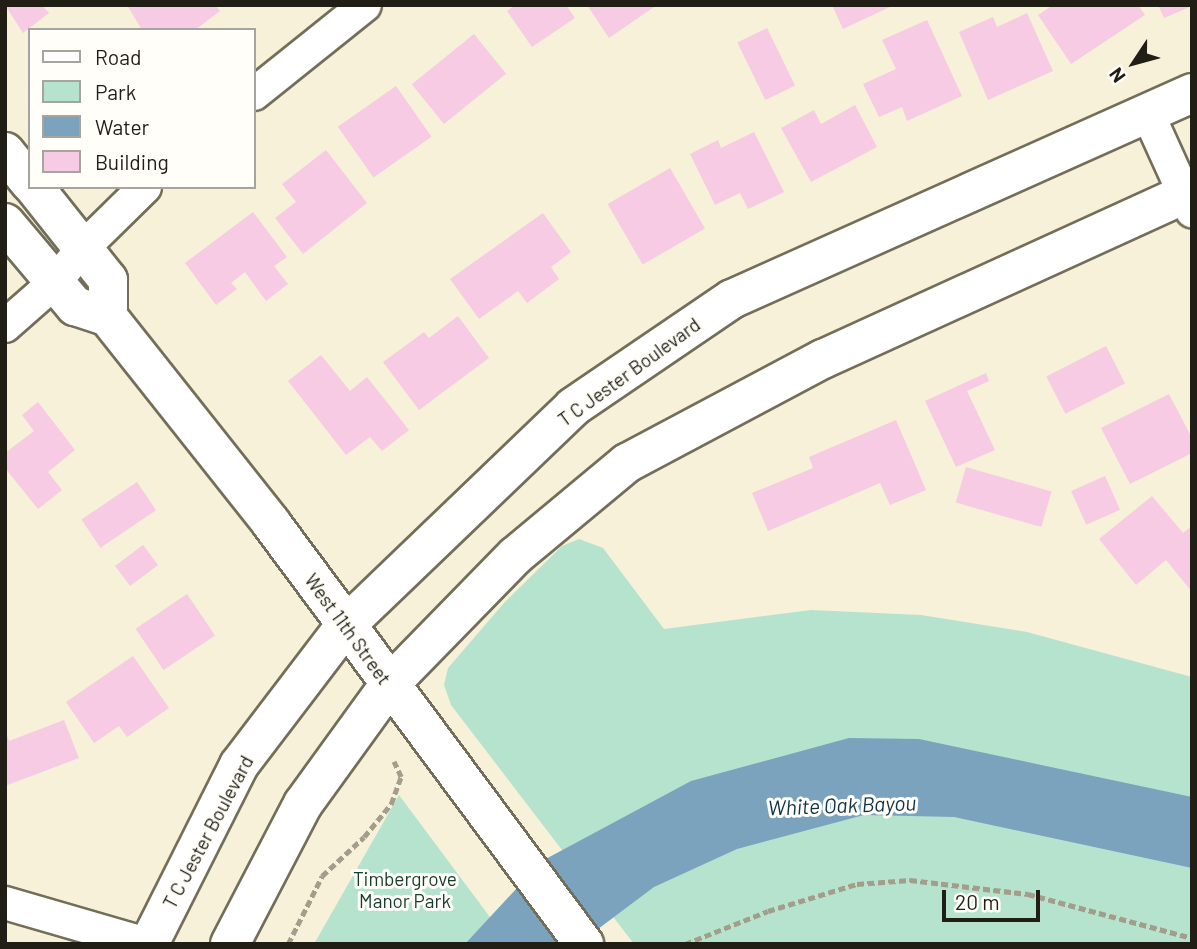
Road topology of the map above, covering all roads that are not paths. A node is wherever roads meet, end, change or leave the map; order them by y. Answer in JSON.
{"nodes":[{"id":1,"x":365,"y":5,"type":"edge"},
{"id":2,"x":256,"y":92,"type":"edge"},
{"id":3,"x":1192,"y":93,"type":"edge"},
{"id":4,"x":1148,"y":114,"type":"junction"},
{"id":5,"x":5,"y":152,"type":"edge"},
{"id":6,"x":28,"y":181,"type":"edge"},
{"id":7,"x":36,"y":189,"type":"edge"},
{"id":8,"x":143,"y":189,"type":"edge"},
{"id":9,"x":1189,"y":199,"type":"edge"},
{"id":10,"x":5,"y":223,"type":"edge"},
{"id":11,"x":83,"y":248,"type":"junction"},
{"id":12,"x":55,"y":282,"type":"junction"},
{"id":13,"x":108,"y":317,"type":"junction"},
{"id":14,"x":5,"y":326,"type":"edge"},
{"id":15,"x":345,"y":626,"type":"junction"},
{"id":16,"x":389,"y":685,"type":"junction"},
{"id":17,"x":5,"y":903,"type":"edge"},
{"id":18,"x":148,"y":944,"type":"edge"},
{"id":19,"x":230,"y":944,"type":"edge"},
{"id":20,"x":584,"y":944,"type":"edge"}],
"edges":[{"from":1,"to":2,"type":"street"},
{"from":3,"to":4,"type":"main road","name":"T C Jester Boulevard"},
{"from":4,"to":9,"type":"street"},
{"from":4,"to":15,"type":"main road","name":"T C Jester Boulevard"},
{"from":5,"to":6,"type":"main road"},
{"from":7,"to":11,"type":"main road"},
{"from":8,"to":11,"type":"street"},
{"from":9,"to":16,"type":"main road"},
{"from":10,"to":12,"type":"main road"},
{"from":11,"to":12,"type":"street"},
{"from":11,"to":13,"type":"main road"},
{"from":12,"to":13,"type":"main road"},
{"from":12,"to":14,"type":"street"},
{"from":13,"to":15,"type":"main road","name":"West 11th Street"},
{"from":15,"to":16,"type":"main road","name":"West 11th Street"},
{"from":15,"to":18,"type":"main road","name":"T C Jester Boulevard"},
{"from":16,"to":19,"type":"main road"},
{"from":16,"to":20,"type":"main road","name":"West 11th Street"},
{"from":17,"to":18,"type":"street"}]}
